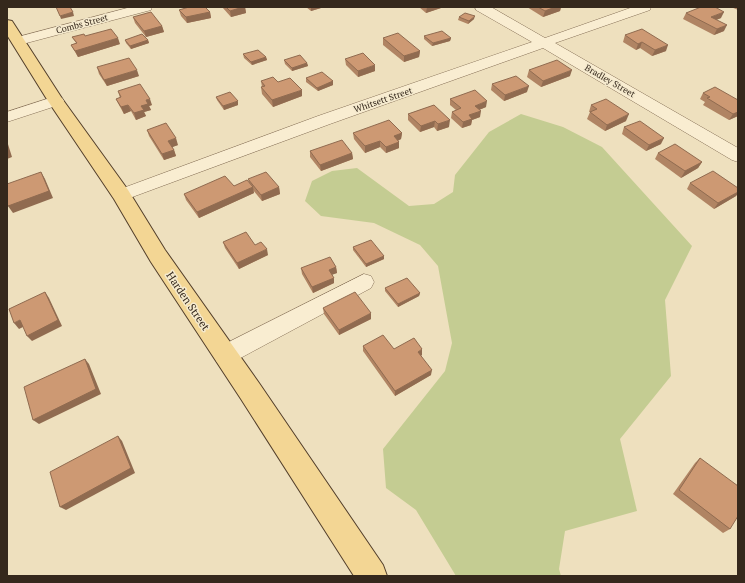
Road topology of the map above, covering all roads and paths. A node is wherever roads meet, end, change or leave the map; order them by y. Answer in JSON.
{"nodes":[{"id":1,"x":146,"y":7,"type":"edge"},
{"id":2,"x":482,"y":7,"type":"edge"},
{"id":3,"x":645,"y":7,"type":"edge"},
{"id":4,"x":13,"y":32,"type":"edge"},
{"id":5,"x":544,"y":43,"type":"junction"},
{"id":6,"x":56,"y":102,"type":"junction"},
{"id":7,"x":7,"y":117,"type":"edge"},
{"id":8,"x":738,"y":156,"type":"edge"},
{"id":9,"x":121,"y":195,"type":"junction"},
{"id":10,"x":364,"y":282,"type":"dead end"},
{"id":11,"x":225,"y":355,"type":"junction"},
{"id":12,"x":372,"y":576,"type":"edge"}],
"edges":[{"from":1,"to":4,"type":"street","name":"Combs Street"},
{"from":2,"to":5,"type":"street","name":"Bradley Street"},
{"from":3,"to":5,"type":"street","name":"Whitsett Street"},
{"from":4,"to":6,"type":"main road","name":"Harden Street"},
{"from":5,"to":8,"type":"street","name":"Bradley Street"},
{"from":5,"to":9,"type":"street","name":"Whitsett Street"},
{"from":6,"to":7,"type":"street"},
{"from":6,"to":9,"type":"main road","name":"Harden Street"},
{"from":9,"to":11,"type":"main road","name":"Harden Street"},
{"from":10,"to":11,"type":"street"},
{"from":11,"to":12,"type":"main road","name":"Harden Street"}]}
